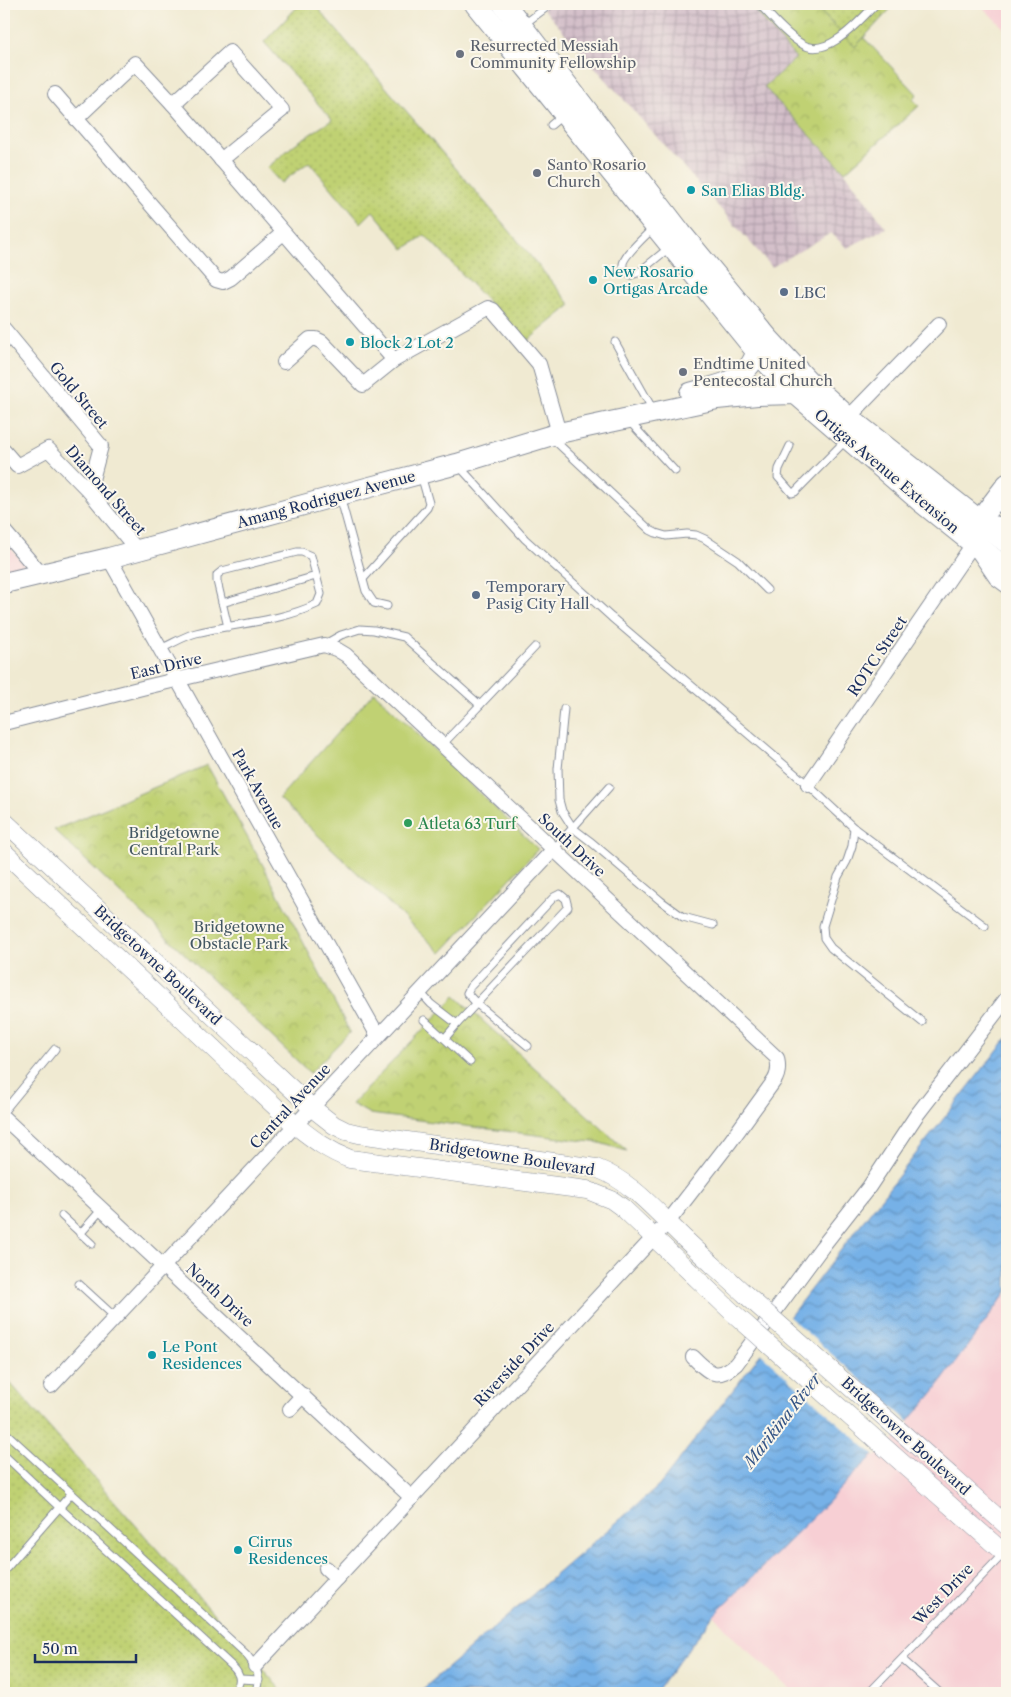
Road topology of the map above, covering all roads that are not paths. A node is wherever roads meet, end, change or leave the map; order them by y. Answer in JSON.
{"nodes":[{"id":1,"x":476,"y":4,"type":"edge"},
{"id":2,"x":504,"y":4,"type":"edge"},
{"id":3,"x":550,"y":4,"type":"edge"},
{"id":4,"x":759,"y":4,"type":"edge"},
{"id":5,"x":876,"y":4,"type":"edge"},
{"id":6,"x":522,"y":26,"type":"junction"},
{"id":7,"x":55,"y":94,"type":"dead end"},
{"id":8,"x":173,"y":104,"type":"junction"},
{"id":9,"x":76,"y":119,"type":"junction"},
{"id":10,"x":222,"y":160,"type":"junction"},
{"id":11,"x":655,"y":226,"type":"junction"},
{"id":12,"x":283,"y":233,"type":"junction"},
{"id":13,"x":671,"y":246,"type":"junction"},
{"id":14,"x":940,"y":324,"type":"dead end"},
{"id":15,"x":4,"y":329,"type":"edge"},
{"id":16,"x":615,"y":342,"type":"dead end"},
{"id":17,"x":757,"y":351,"type":"junction"},
{"id":18,"x":394,"y":360,"type":"junction"},
{"id":19,"x":284,"y":362,"type":"dead end"},
{"id":20,"x":797,"y":394,"type":"junction"},
{"id":21,"x":651,"y":412,"type":"junction"},
{"id":22,"x":626,"y":418,"type":"junction"},
{"id":23,"x":848,"y":428,"type":"junction"},
{"id":24,"x":554,"y":434,"type":"junction"},
{"id":25,"x":790,"y":446,"type":"dead end"},
{"id":26,"x":4,"y":451,"type":"edge"},
{"id":27,"x":457,"y":464,"type":"junction"},
{"id":28,"x":675,"y":471,"type":"dead end"},
{"id":29,"x":421,"y":474,"type":"junction"},
{"id":30,"x":89,"y":490,"type":"junction"},
{"id":31,"x":340,"y":496,"type":"junction"},
{"id":32,"x":1004,"y":498,"type":"edge"},
{"id":33,"x":979,"y":522,"type":"junction"},
{"id":34,"x":1007,"y":525,"type":"edge"},
{"id":35,"x":4,"y":531,"type":"edge"},
{"id":36,"x":1007,"y":542,"type":"edge"},
{"id":37,"x":973,"y":544,"type":"junction"},
{"id":38,"x":137,"y":550,"type":"junction"},
{"id":39,"x":109,"y":558,"type":"junction"},
{"id":40,"x":1007,"y":570,"type":"edge"},
{"id":41,"x":41,"y":574,"type":"junction"},
{"id":42,"x":316,"y":576,"type":"junction"},
{"id":43,"x":363,"y":578,"type":"junction"},
{"id":44,"x":4,"y":583,"type":"edge"},
{"id":45,"x":1007,"y":586,"type":"edge"},
{"id":46,"x":768,"y":590,"type":"dead end"},
{"id":47,"x":222,"y":602,"type":"junction"},
{"id":48,"x":387,"y":606,"type":"dead end"},
{"id":49,"x":228,"y":627,"type":"junction"},
{"id":50,"x":330,"y":647,"type":"junction"},
{"id":51,"x":535,"y":647,"type":"dead end"},
{"id":52,"x":160,"y":649,"type":"junction"},
{"id":53,"x":178,"y":680,"type":"junction"},
{"id":54,"x":480,"y":705,"type":"junction"},
{"id":55,"x":564,"y":708,"type":"dead end"},
{"id":56,"x":4,"y":723,"type":"edge"},
{"id":57,"x":442,"y":745,"type":"junction"},
{"id":58,"x":808,"y":786,"type":"junction"},
{"id":59,"x":609,"y":787,"type":"dead end"},
{"id":60,"x":4,"y":821,"type":"edge"},
{"id":61,"x":573,"y":828,"type":"junction"},
{"id":62,"x":854,"y":828,"type":"junction"},
{"id":63,"x":553,"y":850,"type":"junction"},
{"id":64,"x":4,"y":852,"type":"edge"},
{"id":65,"x":713,"y":924,"type":"dead end"},
{"id":66,"x":984,"y":926,"type":"dead end"},
{"id":67,"x":420,"y":992,"type":"junction"},
{"id":68,"x":1007,"y":998,"type":"edge"},
{"id":69,"x":477,"y":1004,"type":"junction"},
{"id":70,"x":424,"y":1020,"type":"dead end"},
{"id":71,"x":922,"y":1022,"type":"dead end"},
{"id":72,"x":457,"y":1024,"type":"junction"},
{"id":73,"x":378,"y":1036,"type":"junction"},
{"id":74,"x":445,"y":1038,"type":"junction"},
{"id":75,"x":528,"y":1046,"type":"dead end"},
{"id":76,"x":56,"y":1049,"type":"dead end"},
{"id":77,"x":470,"y":1062,"type":"dead end"},
{"id":78,"x":779,"y":1070,"type":"joint"},
{"id":79,"x":311,"y":1107,"type":"junction"},
{"id":80,"x":4,"y":1112,"type":"edge"},
{"id":81,"x":4,"y":1118,"type":"edge"},
{"id":82,"x":295,"y":1124,"type":"junction"},
{"id":83,"x":102,"y":1208,"type":"junction"},
{"id":84,"x":62,"y":1216,"type":"dead end"},
{"id":85,"x":668,"y":1222,"type":"junction"},
{"id":86,"x":80,"y":1234,"type":"junction"},
{"id":87,"x":654,"y":1238,"type":"junction"},
{"id":88,"x":92,"y":1244,"type":"dead end"},
{"id":89,"x":164,"y":1265,"type":"junction"},
{"id":90,"x":79,"y":1284,"type":"dead end"},
{"id":91,"x":115,"y":1317,"type":"junction"},
{"id":92,"x":693,"y":1357,"type":"dead end"},
{"id":93,"x":51,"y":1386,"type":"dead end"},
{"id":94,"x":303,"y":1395,"type":"junction"},
{"id":95,"x":290,"y":1409,"type":"dead end"},
{"id":96,"x":4,"y":1431,"type":"edge"},
{"id":97,"x":4,"y":1454,"type":"edge"},
{"id":98,"x":71,"y":1494,"type":"junction"},
{"id":99,"x":412,"y":1498,"type":"junction"},
{"id":100,"x":59,"y":1508,"type":"junction"},
{"id":101,"x":1007,"y":1526,"type":"edge"},
{"id":102,"x":1006,"y":1551,"type":"edge"},
{"id":103,"x":326,"y":1568,"type":"dead end"},
{"id":104,"x":4,"y":1571,"type":"edge"},
{"id":105,"x":337,"y":1578,"type":"junction"},
{"id":106,"x":903,"y":1660,"type":"junction"},
{"id":107,"x":255,"y":1666,"type":"junction"},
{"id":108,"x":240,"y":1680,"type":"junction"},
{"id":109,"x":259,"y":1680,"type":"junction"},
{"id":110,"x":234,"y":1693,"type":"edge"},
{"id":111,"x":255,"y":1693,"type":"edge"},
{"id":112,"x":869,"y":1693,"type":"edge"},
{"id":113,"x":940,"y":1693,"type":"edge"}],
"edges":[{"from":1,"to":11,"type":"main road","name":"Ortigas Avenue Extension"},
{"from":2,"to":6,"type":"main road","name":"Ortigas Avenue Extension"},
{"from":3,"to":6,"type":"lane"},
{"from":4,"to":5,"type":"lane"},
{"from":6,"to":23,"type":"main road","name":"Ortigas Avenue Extension"},
{"from":7,"to":9,"type":"street"},
{"from":8,"to":9,"type":"street"},
{"from":8,"to":10,"type":"street"},
{"from":8,"to":10,"type":"street"},
{"from":9,"to":12,"type":"street"},
{"from":10,"to":12,"type":"street"},
{"from":11,"to":13,"type":"main road","name":"Ortigas Avenue Extension"},
{"from":11,"to":13,"type":"lane"},
{"from":12,"to":18,"type":"street"},
{"from":13,"to":17,"type":"main road","name":"Ortigas Avenue Extension"},
{"from":14,"to":23,"type":"street"},
{"from":15,"to":30,"type":"street","name":"Gold Street"},
{"from":16,"to":21,"type":"lane"},
{"from":17,"to":20,"type":"main road","name":"Ortigas Avenue Extension"},
{"from":17,"to":21,"type":"main road","name":"Amang Rodriguez Avenue"},
{"from":18,"to":19,"type":"street"},
{"from":18,"to":24,"type":"street"},
{"from":20,"to":21,"type":"main road","name":"Amang Rodriguez Avenue"},
{"from":20,"to":23,"type":"main road","name":"Ortigas Avenue Extension"},
{"from":21,"to":22,"type":"main road","name":"Amang Rodriguez Avenue"},
{"from":22,"to":24,"type":"main road","name":"Amang Rodriguez Avenue"},
{"from":22,"to":28,"type":"lane"},
{"from":23,"to":25,"type":"lane"},
{"from":23,"to":33,"type":"main road","name":"Ortigas Avenue Extension"},
{"from":23,"to":37,"type":"main road","name":"Ortigas Avenue Extension"},
{"from":24,"to":27,"type":"main road","name":"Amang Rodriguez Avenue"},
{"from":24,"to":46,"type":"lane"},
{"from":26,"to":30,"type":"street","name":"Diamond Street"},
{"from":27,"to":29,"type":"main road","name":"Amang Rodriguez Avenue"},
{"from":27,"to":58,"type":"lane"},
{"from":29,"to":31,"type":"main road","name":"Amang Rodriguez Avenue"},
{"from":29,"to":43,"type":"lane"},
{"from":30,"to":38,"type":"street","name":"Diamond Street"},
{"from":31,"to":38,"type":"main road","name":"Amang Rodriguez Avenue"},
{"from":31,"to":43,"type":"lane"},
{"from":32,"to":33,"type":"main road"},
{"from":33,"to":34,"type":"street"},
{"from":33,"to":36,"type":"main road","name":"Ortigas Avenue Extension"},
{"from":35,"to":41,"type":"street"},
{"from":37,"to":40,"type":"main road","name":"Ortigas Avenue Extension"},
{"from":37,"to":45,"type":"street"},
{"from":37,"to":58,"type":"street","name":"ROTC Street"},
{"from":38,"to":39,"type":"main road","name":"Amang Rodriguez Avenue"},
{"from":39,"to":41,"type":"main road","name":"Amang Rodriguez Avenue"},
{"from":39,"to":52,"type":"street","name":"Park Avenue"},
{"from":41,"to":44,"type":"main road","name":"Amang Rodriguez Avenue"},
{"from":42,"to":47,"type":"lane"},
{"from":42,"to":47,"type":"lane"},
{"from":42,"to":49,"type":"lane"},
{"from":43,"to":48,"type":"lane"},
{"from":47,"to":49,"type":"lane"},
{"from":49,"to":52,"type":"lane"},
{"from":50,"to":53,"type":"street","name":"East Drive"},
{"from":50,"to":54,"type":"lane"},
{"from":50,"to":57,"type":"street","name":"South Drive"},
{"from":51,"to":54,"type":"lane"},
{"from":52,"to":53,"type":"street","name":"Park Avenue"},
{"from":53,"to":56,"type":"street","name":"East Drive"},
{"from":53,"to":73,"type":"street","name":"Park Avenue"},
{"from":54,"to":57,"type":"lane"},
{"from":55,"to":61,"type":"lane"},
{"from":57,"to":63,"type":"street","name":"South Drive"},
{"from":58,"to":62,"type":"lane"},
{"from":59,"to":61,"type":"lane"},
{"from":60,"to":79,"type":"street","name":"Bridgetowne Boulevard"},
{"from":61,"to":63,"type":"lane"},
{"from":61,"to":65,"type":"lane"},
{"from":62,"to":66,"type":"lane"},
{"from":62,"to":71,"type":"lane"},
{"from":63,"to":67,"type":"street","name":"Central Avenue"},
{"from":63,"to":78,"type":"street","name":"South Drive"},
{"from":64,"to":82,"type":"street","name":"Bridgetowne Boulevard"},
{"from":67,"to":72,"type":"lane"},
{"from":67,"to":73,"type":"street","name":"Central Avenue"},
{"from":68,"to":92,"type":"street"},
{"from":69,"to":69,"type":"lane"},
{"from":69,"to":72,"type":"lane"},
{"from":69,"to":75,"type":"lane"},
{"from":70,"to":74,"type":"lane"},
{"from":72,"to":74,"type":"lane"},
{"from":73,"to":79,"type":"street","name":"Central Avenue"},
{"from":74,"to":77,"type":"lane"},
{"from":76,"to":80,"type":"lane"},
{"from":78,"to":85,"type":"street","name":"Riverside Drive"},
{"from":79,"to":82,"type":"street","name":"Central Avenue"},
{"from":79,"to":85,"type":"street","name":"Bridgetowne Boulevard"},
{"from":81,"to":83,"type":"street","name":"North Drive"},
{"from":82,"to":87,"type":"street","name":"Bridgetowne Boulevard"},
{"from":82,"to":89,"type":"street","name":"Central Avenue"},
{"from":83,"to":86,"type":"lane"},
{"from":83,"to":89,"type":"street","name":"North Drive"},
{"from":84,"to":86,"type":"lane"},
{"from":85,"to":87,"type":"street","name":"Riverside Drive"},
{"from":85,"to":101,"type":"street","name":"Bridgetowne Boulevard","bridge":true},
{"from":86,"to":88,"type":"lane"},
{"from":87,"to":99,"type":"street","name":"Riverside Drive"},
{"from":87,"to":102,"type":"street","name":"Bridgetowne Boulevard","bridge":true},
{"from":89,"to":91,"type":"street","name":"Central Avenue"},
{"from":89,"to":94,"type":"street","name":"North Drive"},
{"from":90,"to":91,"type":"lane"},
{"from":91,"to":93,"type":"street","name":"Central Avenue"},
{"from":94,"to":95,"type":"street"},
{"from":94,"to":99,"type":"street","name":"North Drive"},
{"from":96,"to":98,"type":"lane"},
{"from":97,"to":100,"type":"lane"},
{"from":98,"to":100,"type":"lane"},
{"from":98,"to":107,"type":"lane"},
{"from":99,"to":105,"type":"street","name":"Riverside Drive"},
{"from":100,"to":104,"type":"lane"},
{"from":100,"to":108,"type":"lane"},
{"from":102,"to":106,"type":"lane","name":"West Drive"},
{"from":103,"to":105,"type":"street"},
{"from":105,"to":107,"type":"street","name":"Riverside Drive"},
{"from":106,"to":112,"type":"lane","name":"West Drive"},
{"from":106,"to":113,"type":"lane"},
{"from":107,"to":109,"type":"lane"},
{"from":108,"to":109,"type":"lane"},
{"from":108,"to":110,"type":"lane"},
{"from":109,"to":111,"type":"lane"}]}
